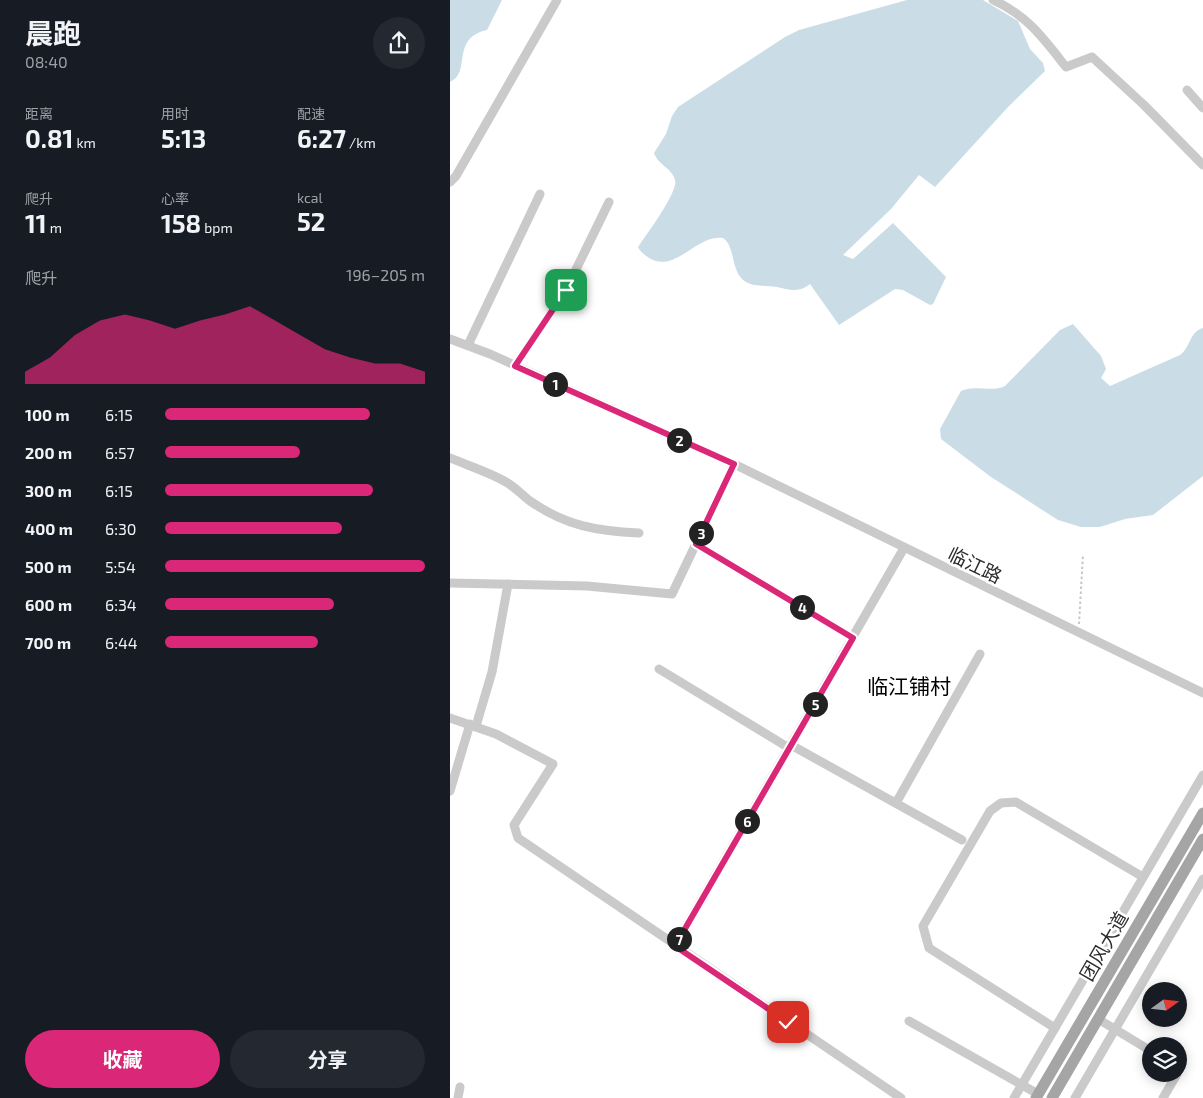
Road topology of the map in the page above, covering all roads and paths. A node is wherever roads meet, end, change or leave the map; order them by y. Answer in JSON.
{"nodes":[{"id":1,"x":557,"y":0,"type":"edge"},
{"id":2,"x":993,"y":0,"type":"edge"},
{"id":3,"x":1187,"y":90,"type":"dead end"},
{"id":4,"x":1203,"y":108,"type":"edge"},
{"id":5,"x":1203,"y":165,"type":"edge"},
{"id":6,"x":450,"y":182,"type":"edge"},
{"id":7,"x":540,"y":194,"type":"dead end"},
{"id":8,"x":609,"y":202,"type":"dead end"},
{"id":9,"x":450,"y":339,"type":"edge"},
{"id":10,"x":468,"y":345,"type":"junction"},
{"id":11,"x":515,"y":366,"type":"junction"},
{"id":12,"x":450,"y":458,"type":"edge"},
{"id":13,"x":734,"y":464,"type":"junction"},
{"id":14,"x":639,"y":533,"type":"dead end"},
{"id":15,"x":696,"y":544,"type":"junction"},
{"id":16,"x":904,"y":548,"type":"junction"},
{"id":17,"x":1083,"y":554,"type":"dead end"},
{"id":18,"x":450,"y":583,"type":"edge"},
{"id":19,"x":508,"y":584,"type":"junction"},
{"id":20,"x":1078,"y":633,"type":"junction"},
{"id":21,"x":853,"y":638,"type":"junction"},
{"id":22,"x":980,"y":654,"type":"dead end"},
{"id":23,"x":659,"y":669,"type":"dead end"},
{"id":24,"x":1203,"y":693,"type":"edge"},
{"id":25,"x":450,"y":718,"type":"edge"},
{"id":26,"x":473,"y":725,"type":"junction"},
{"id":27,"x":790,"y":747,"type":"junction"},
{"id":28,"x":1203,"y":775,"type":"edge"},
{"id":29,"x":450,"y":792,"type":"edge"},
{"id":30,"x":896,"y":803,"type":"junction"},
{"id":31,"x":1203,"y":813,"type":"edge"},
{"id":32,"x":1203,"y":839,"type":"edge"},
{"id":33,"x":962,"y":840,"type":"dead end"},
{"id":34,"x":1143,"y":877,"type":"junction"},
{"id":35,"x":1203,"y":879,"type":"edge"},
{"id":36,"x":675,"y":946,"type":"junction"},
{"id":37,"x":1098,"y":1019,"type":"junction"},
{"id":38,"x":909,"y":1021,"type":"dead end"},
{"id":39,"x":1055,"y":1028,"type":"junction"},
{"id":40,"x":1115,"y":1030,"type":"junction"},
{"id":41,"x":1142,"y":1046,"type":"edge"},
{"id":42,"x":1172,"y":1082,"type":"edge"},
{"id":43,"x":1022,"y":1085,"type":"junction"},
{"id":44,"x":460,"y":1087,"type":"dead end"},
{"id":45,"x":1037,"y":1096,"type":"edge"},
{"id":46,"x":458,"y":1098,"type":"edge"},
{"id":47,"x":902,"y":1098,"type":"edge"},
{"id":48,"x":1014,"y":1098,"type":"edge"},
{"id":49,"x":1052,"y":1098,"type":"edge"},
{"id":50,"x":1075,"y":1098,"type":"edge"},
{"id":51,"x":1163,"y":1098,"type":"edge"}],
"edges":[{"from":1,"to":6,"type":"street"},
{"from":2,"to":5,"type":"street"},
{"from":3,"to":4,"type":"street"},
{"from":7,"to":10,"type":"street"},
{"from":8,"to":11,"type":"street"},
{"from":9,"to":10,"type":"street","name":"临江路"},
{"from":10,"to":11,"type":"street","name":"临江路"},
{"from":11,"to":13,"type":"street","name":"临江路"},
{"from":12,"to":14,"type":"street"},
{"from":13,"to":15,"type":"street"},
{"from":13,"to":16,"type":"street","name":"临江路"},
{"from":15,"to":19,"type":"street"},
{"from":15,"to":21,"type":"street"},
{"from":16,"to":20,"type":"street","name":"临江路"},
{"from":16,"to":21,"type":"street"},
{"from":17,"to":20,"type":"path"},
{"from":18,"to":19,"type":"street"},
{"from":19,"to":26,"type":"street"},
{"from":20,"to":24,"type":"street","name":"临江路"},
{"from":21,"to":27,"type":"street"},
{"from":22,"to":30,"type":"street"},
{"from":23,"to":27,"type":"street"},
{"from":25,"to":26,"type":"street"},
{"from":26,"to":29,"type":"street"},
{"from":26,"to":36,"type":"street"},
{"from":27,"to":30,"type":"street"},
{"from":27,"to":36,"type":"street"},
{"from":28,"to":34,"type":"street"},
{"from":30,"to":33,"type":"street"},
{"from":31,"to":45,"type":"main road","name":"团风大道"},
{"from":32,"to":37,"type":"main road","name":"团风大道"},
{"from":34,"to":39,"type":"street"},
{"from":34,"to":39,"type":"street"},
{"from":35,"to":40,"type":"street"},
{"from":36,"to":47,"type":"street"},
{"from":37,"to":40,"type":"street"},
{"from":37,"to":49,"type":"main road","name":"团风大道"},
{"from":38,"to":43,"type":"street"},
{"from":39,"to":43,"type":"street"},
{"from":40,"to":41,"type":"street"},
{"from":40,"to":50,"type":"street"},
{"from":42,"to":51,"type":"street"},
{"from":43,"to":45,"type":"street"},
{"from":43,"to":48,"type":"street"},
{"from":44,"to":46,"type":"street"}]}
